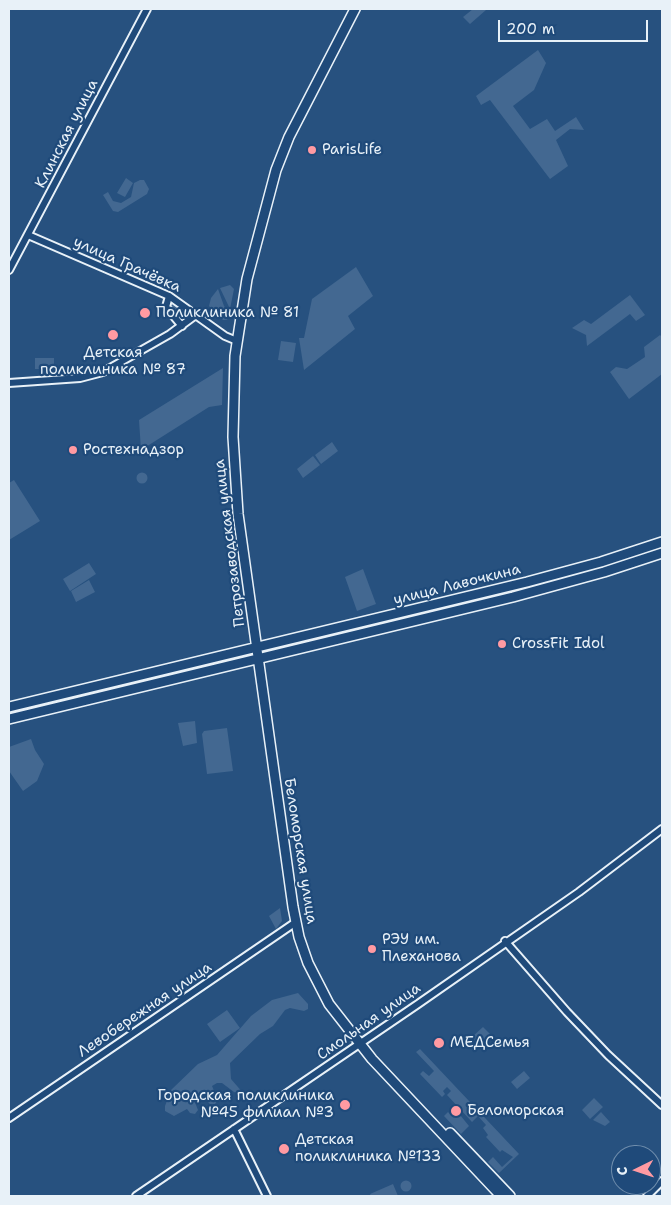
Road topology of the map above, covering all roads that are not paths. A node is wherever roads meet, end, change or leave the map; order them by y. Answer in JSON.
{"nodes":[{"id":1,"x":147,"y":9,"type":"edge"},
{"id":2,"x":355,"y":9,"type":"edge"},
{"id":3,"x":28,"y":235,"type":"junction"},
{"id":4,"x":9,"y":270,"type":"edge"},
{"id":5,"x":169,"y":296,"type":"junction"},
{"id":6,"x":197,"y":314,"type":"junction"},
{"id":7,"x":182,"y":326,"type":"junction"},
{"id":8,"x":237,"y":340,"type":"junction"},
{"id":9,"x":9,"y":383,"type":"edge"},
{"id":10,"x":662,"y":542,"type":"edge"},
{"id":11,"x":662,"y":553,"type":"edge"},
{"id":12,"x":614,"y":558,"type":"junction"},
{"id":13,"x":601,"y":562,"type":"junction"},
{"id":14,"x":618,"y":568,"type":"junction"},
{"id":15,"x":604,"y":572,"type":"junction"},
{"id":16,"x":256,"y":648,"type":"junction"},
{"id":17,"x":258,"y":660,"type":"junction"},
{"id":18,"x":193,"y":662,"type":"junction"},
{"id":19,"x":196,"y":675,"type":"junction"},
{"id":20,"x":75,"y":690,"type":"junction"},
{"id":21,"x":79,"y":703,"type":"junction"},
{"id":22,"x":9,"y":707,"type":"edge"},
{"id":23,"x":9,"y":719,"type":"edge"},
{"id":24,"x":662,"y":829,"type":"edge"},
{"id":25,"x":296,"y":922,"type":"junction"},
{"id":26,"x":505,"y":942,"type":"junction"},
{"id":27,"x":360,"y":1043,"type":"junction"},
{"id":28,"x":662,"y":1105,"type":"edge"},
{"id":29,"x":9,"y":1118,"type":"edge"},
{"id":30,"x":234,"y":1129,"type":"junction"},
{"id":31,"x":662,"y":1181,"type":"edge"},
{"id":32,"x":136,"y":1196,"type":"edge"},
{"id":33,"x":267,"y":1196,"type":"edge"},
{"id":34,"x":501,"y":1196,"type":"edge"},
{"id":35,"x":510,"y":1196,"type":"edge"},
{"id":36,"x":647,"y":1196,"type":"edge"}],
"edges":[{"from":1,"to":3,"type":"street","name":"Клинская улица"},
{"from":2,"to":8,"type":"main road","name":"Петрозаводская улица"},
{"from":3,"to":4,"type":"street","name":"Клинская улица"},
{"from":3,"to":5,"type":"street","name":"улица Грачёвка"},
{"from":5,"to":6,"type":"street","name":"улица Грачёвка"},
{"from":5,"to":7,"type":"street"},
{"from":6,"to":7,"type":"street"},
{"from":6,"to":8,"type":"street","name":"улица Грачёвка"},
{"from":7,"to":9,"type":"street"},
{"from":8,"to":16,"type":"main road","name":"Петрозаводская улица"},
{"from":10,"to":12,"type":"main road","name":"улица Лавочкина"},
{"from":11,"to":14,"type":"main road","name":"улица Лавочкина"},
{"from":12,"to":13,"type":"main road","name":"улица Лавочкина"},
{"from":12,"to":14,"type":"street"},
{"from":13,"to":15,"type":"street"},
{"from":13,"to":16,"type":"main road","name":"улица Лавочкина"},
{"from":14,"to":15,"type":"main road","name":"улица Лавочкина"},
{"from":15,"to":17,"type":"main road","name":"улица Лавочкина"},
{"from":16,"to":17,"type":"main road","name":"Беломорская улица"},
{"from":16,"to":18,"type":"main road","name":"улица Лавочкина"},
{"from":17,"to":19,"type":"main road","name":"улица Лавочкина"},
{"from":17,"to":25,"type":"main road","name":"Беломорская улица"},
{"from":18,"to":19,"type":"street"},
{"from":18,"to":20,"type":"main road","name":"улица Лавочкина"},
{"from":19,"to":21,"type":"main road","name":"улица Лавочкина"},
{"from":20,"to":21,"type":"street"},
{"from":20,"to":22,"type":"main road","name":"улица Лавочкина"},
{"from":21,"to":23,"type":"main road","name":"улица Лавочкина"},
{"from":24,"to":26,"type":"street","name":"Смольная улица"},
{"from":25,"to":27,"type":"main road","name":"Беломорская улица"},
{"from":25,"to":29,"type":"street","name":"Левобережная улица"},
{"from":26,"to":27,"type":"street","name":"Смольная улица"},
{"from":26,"to":28,"type":"street"},
{"from":27,"to":30,"type":"street","name":"Смольная улица"},
{"from":27,"to":34,"type":"main road","name":"Беломорская улица"},
{"from":27,"to":35,"type":"main road","name":"Беломорская улица"},
{"from":30,"to":32,"type":"street","name":"Смольная улица"},
{"from":30,"to":33,"type":"street"},
{"from":31,"to":36,"type":"street"}]}
